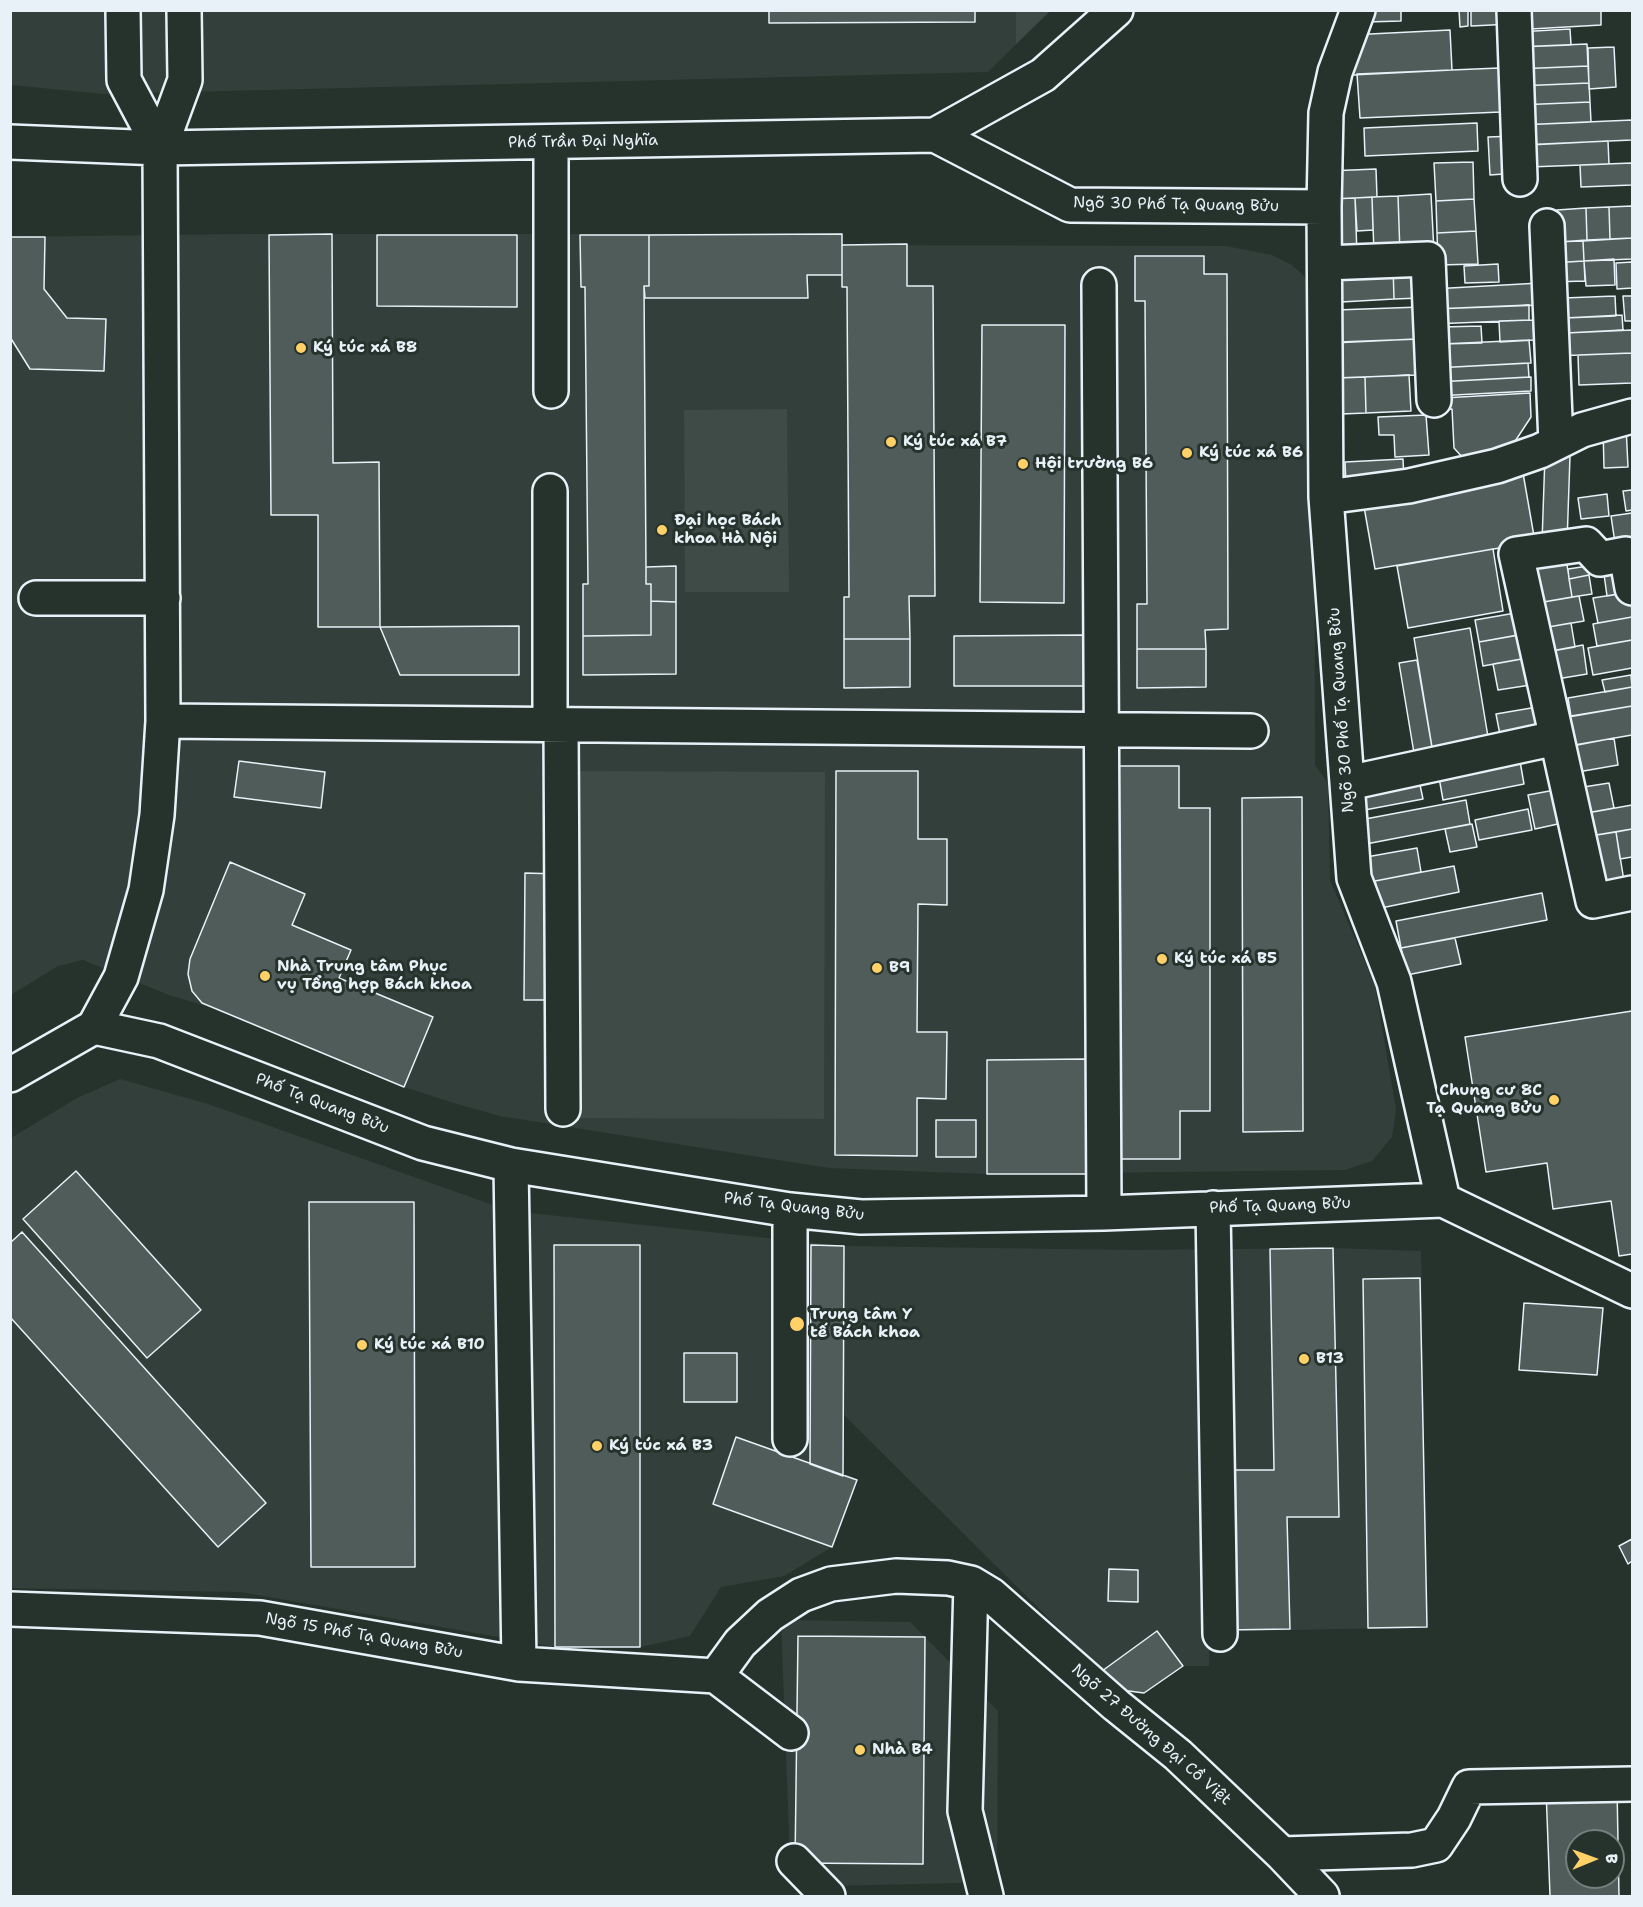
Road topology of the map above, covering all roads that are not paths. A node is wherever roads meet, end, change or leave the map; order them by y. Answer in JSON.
{"nodes":[{"id":1,"x":123,"y":10,"type":"edge"},
{"id":2,"x":184,"y":10,"type":"edge"},
{"id":3,"x":1116,"y":10,"type":"edge"},
{"id":4,"x":1358,"y":10,"type":"edge"},
{"id":5,"x":1514,"y":10,"type":"edge"},
{"id":6,"x":935,"y":135,"type":"junction"},
{"id":7,"x":10,"y":142,"type":"edge"},
{"id":8,"x":551,"y":142,"type":"junction"},
{"id":9,"x":160,"y":148,"type":"junction"},
{"id":10,"x":1520,"y":179,"type":"dead end"},
{"id":11,"x":1324,"y":207,"type":"junction"},
{"id":12,"x":1547,"y":226,"type":"dead end"},
{"id":13,"x":1325,"y":263,"type":"junction"},
{"id":14,"x":1099,"y":285,"type":"dead end"},
{"id":15,"x":551,"y":391,"type":"dead end"},
{"id":16,"x":1434,"y":400,"type":"dead end"},
{"id":17,"x":1632,"y":416,"type":"edge"},
{"id":18,"x":1556,"y":443,"type":"junction"},
{"id":19,"x":550,"y":491,"type":"dead end"},
{"id":20,"x":1326,"y":496,"type":"junction"},
{"id":21,"x":1632,"y":581,"type":"edge"},
{"id":22,"x":36,"y":598,"type":"dead end"},
{"id":23,"x":163,"y":598,"type":"junction"},
{"id":24,"x":163,"y":721,"type":"junction"},
{"id":25,"x":556,"y":725,"type":"junction"},
{"id":26,"x":1102,"y":730,"type":"junction"},
{"id":27,"x":1251,"y":731,"type":"dead end"},
{"id":28,"x":1556,"y":738,"type":"junction"},
{"id":29,"x":1348,"y":783,"type":"junction"},
{"id":30,"x":1632,"y":893,"type":"edge"},
{"id":31,"x":94,"y":1026,"type":"junction"},
{"id":32,"x":10,"y":1075,"type":"edge"},
{"id":33,"x":563,"y":1109,"type":"dead end"},
{"id":34,"x":511,"y":1165,"type":"junction"},
{"id":35,"x":1443,"y":1200,"type":"junction"},
{"id":36,"x":1213,"y":1208,"type":"junction"},
{"id":37,"x":790,"y":1210,"type":"junction"},
{"id":38,"x":1104,"y":1213,"type":"junction"},
{"id":39,"x":1632,"y":1291,"type":"edge"},
{"id":40,"x":790,"y":1439,"type":"dead end"},
{"id":41,"x":971,"y":1583,"type":"junction"},
{"id":42,"x":10,"y":1609,"type":"edge"},
{"id":43,"x":1220,"y":1634,"type":"dead end"},
{"id":44,"x":519,"y":1664,"type":"junction"},
{"id":45,"x":716,"y":1676,"type":"junction"},
{"id":46,"x":792,"y":1734,"type":"dead end"},
{"id":47,"x":1632,"y":1784,"type":"edge"},
{"id":48,"x":1282,"y":1854,"type":"junction"},
{"id":49,"x":794,"y":1861,"type":"dead end"},
{"id":50,"x":828,"y":1896,"type":"edge"},
{"id":51,"x":986,"y":1896,"type":"edge"},
{"id":52,"x":1322,"y":1896,"type":"edge"}],
"edges":[{"from":1,"to":9,"type":"street"},
{"from":2,"to":9,"type":"street"},
{"from":3,"to":6,"type":"street","name":"Phố Trần Đại Nghĩa"},
{"from":4,"to":11,"type":"street","name":"Ngõ 30 Phố Tạ Quang Bửu"},
{"from":5,"to":10,"type":"street"},
{"from":6,"to":8,"type":"street","name":"Phố Trần Đại Nghĩa"},
{"from":6,"to":11,"type":"street","name":"Ngõ 30 Phố Tạ Quang Bửu"},
{"from":7,"to":9,"type":"street","name":"Phố Trần Đại Nghĩa"},
{"from":8,"to":9,"type":"street","name":"Phố Trần Đại Nghĩa"},
{"from":8,"to":15,"type":"street"},
{"from":9,"to":23,"type":"street"},
{"from":11,"to":13,"type":"street","name":"Ngõ 30 Phố Tạ Quang Bửu"},
{"from":12,"to":18,"type":"street"},
{"from":13,"to":16,"type":"street"},
{"from":13,"to":20,"type":"street","name":"Ngõ 30 Phố Tạ Quang Bửu"},
{"from":14,"to":26,"type":"street"},
{"from":17,"to":18,"type":"street"},
{"from":18,"to":20,"type":"street"},
{"from":19,"to":25,"type":"street"},
{"from":20,"to":29,"type":"street","name":"Ngõ 30 Phố Tạ Quang Bửu"},
{"from":21,"to":28,"type":"street"},
{"from":22,"to":23,"type":"street"},
{"from":23,"to":24,"type":"street"},
{"from":24,"to":25,"type":"street"},
{"from":24,"to":31,"type":"street"},
{"from":25,"to":26,"type":"street"},
{"from":25,"to":33,"type":"street"},
{"from":26,"to":27,"type":"street"},
{"from":26,"to":38,"type":"street"},
{"from":28,"to":29,"type":"street"},
{"from":28,"to":30,"type":"street"},
{"from":29,"to":35,"type":"street","name":"Ngõ 30 Phố Tạ Quang Bửu"},
{"from":31,"to":32,"type":"street"},
{"from":31,"to":34,"type":"street","name":"Phố Tạ Quang Bửu"},
{"from":34,"to":37,"type":"street","name":"Phố Tạ Quang Bửu"},
{"from":34,"to":44,"type":"street"},
{"from":35,"to":36,"type":"street","name":"Phố Tạ Quang Bửu"},
{"from":35,"to":39,"type":"street","name":"Phố Tạ Quang Bửu"},
{"from":36,"to":38,"type":"street","name":"Phố Tạ Quang Bửu"},
{"from":36,"to":43,"type":"street"},
{"from":37,"to":38,"type":"street","name":"Phố Tạ Quang Bửu"},
{"from":37,"to":40,"type":"street"},
{"from":41,"to":45,"type":"street"},
{"from":41,"to":48,"type":"street","name":"Ngõ 27 Đường Đại Cồ Việt"},
{"from":41,"to":51,"type":"street"},
{"from":42,"to":44,"type":"street","name":"Ngõ 15 Phố Tạ Quang Bửu"},
{"from":44,"to":45,"type":"street","name":"Ngõ 15 Phố Tạ Quang Bửu"},
{"from":45,"to":46,"type":"street"},
{"from":47,"to":48,"type":"street"},
{"from":48,"to":52,"type":"street","name":"Ngõ 27 Đường Đại Cồ Việt"},
{"from":49,"to":50,"type":"street"}]}
